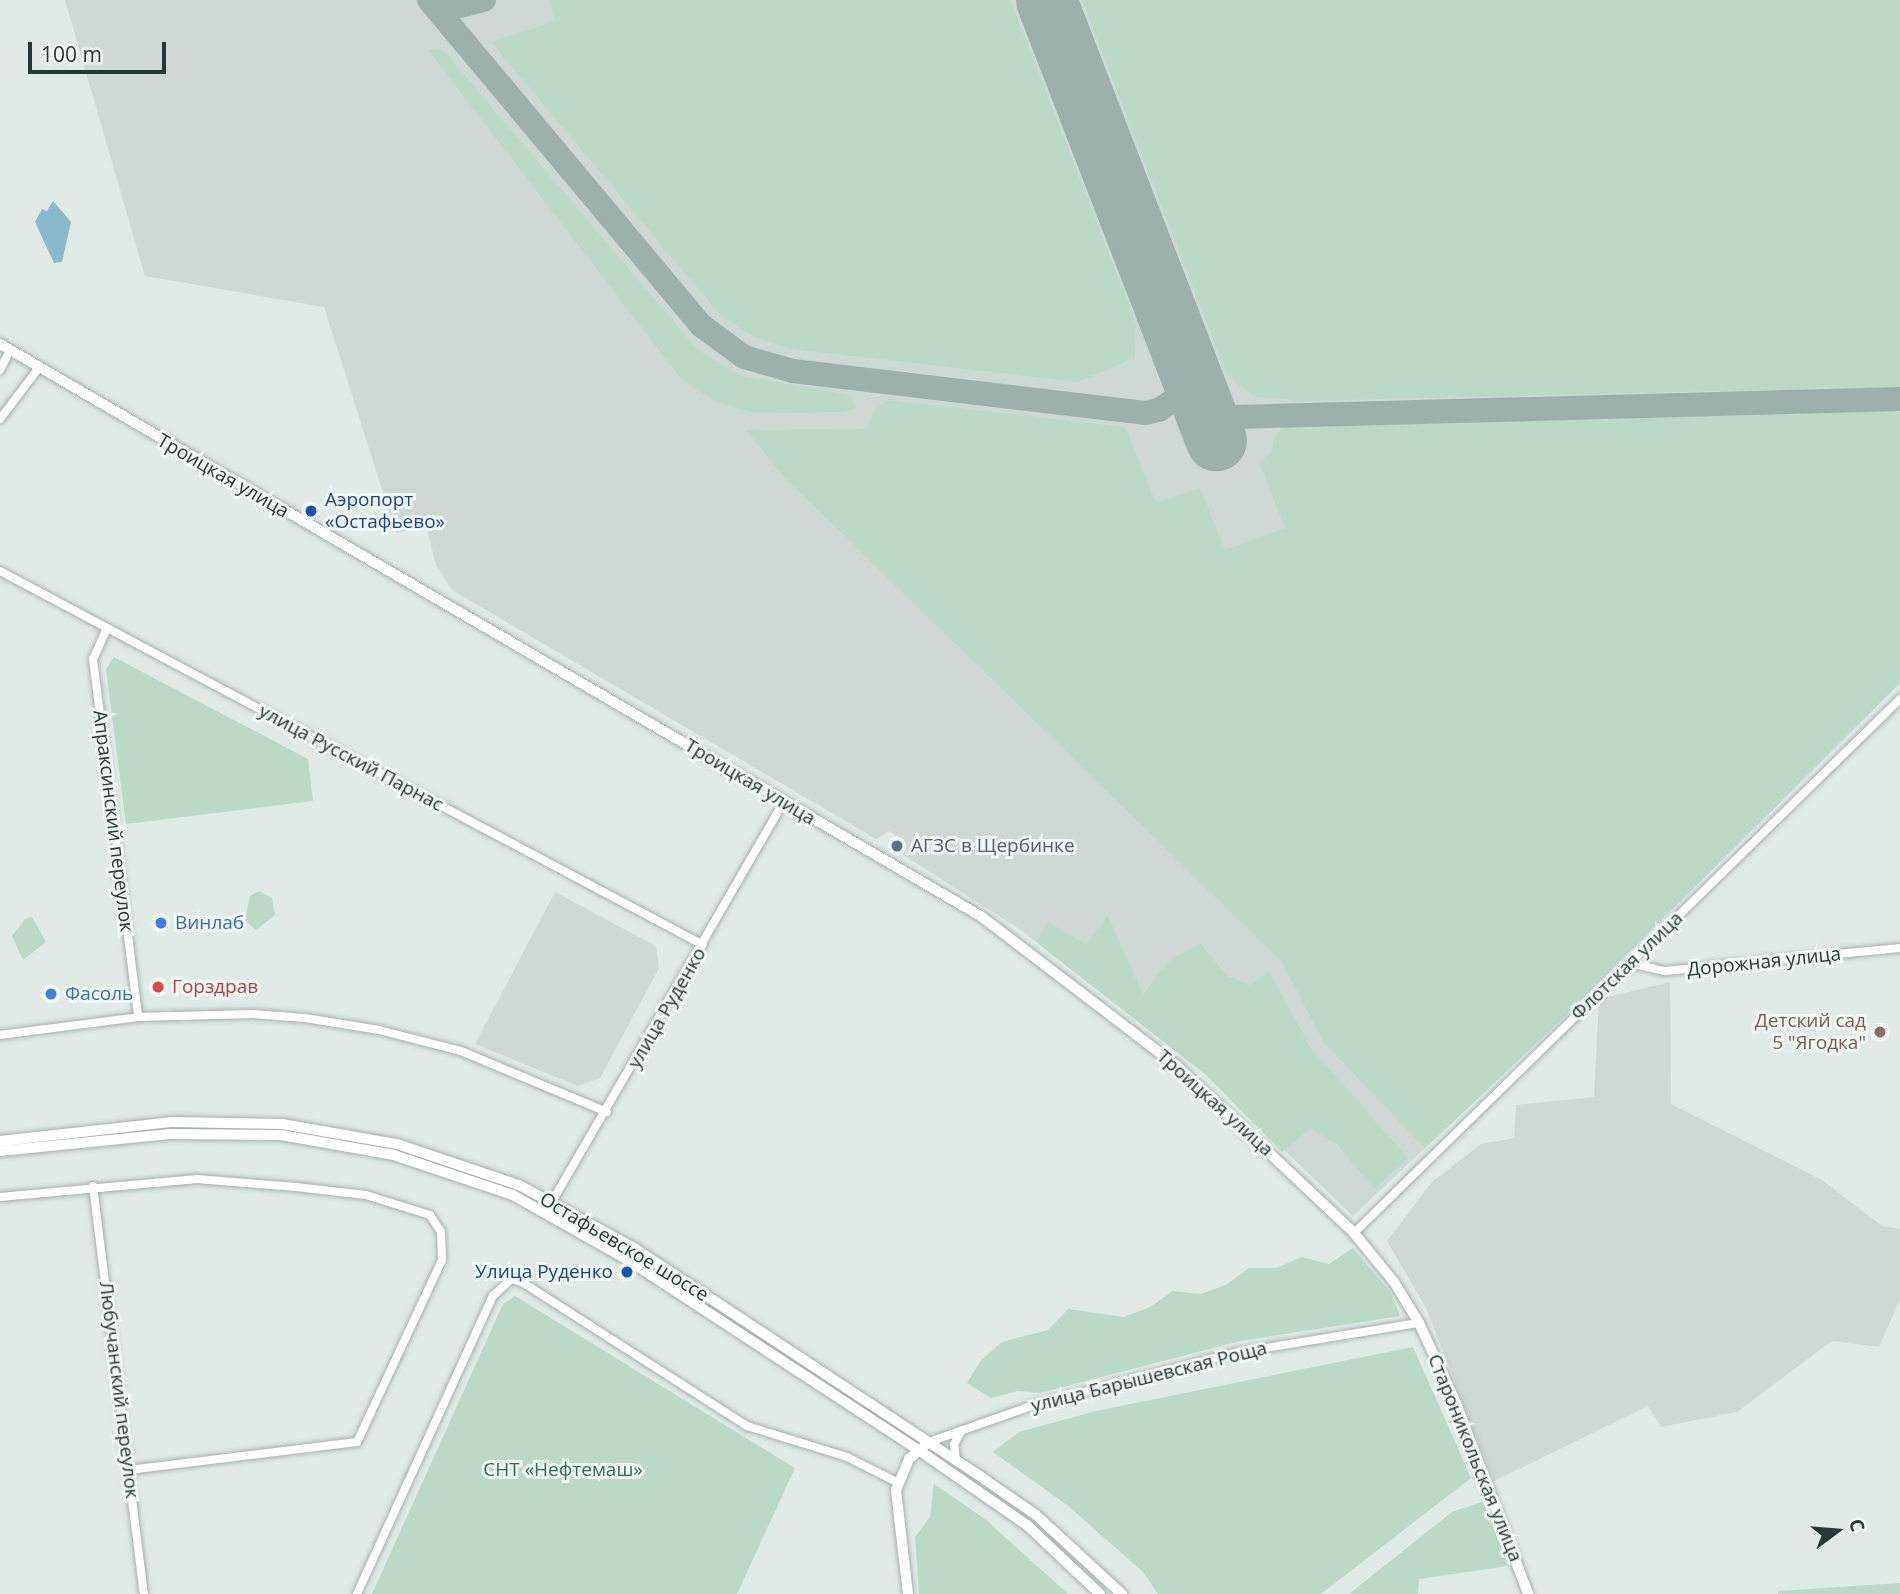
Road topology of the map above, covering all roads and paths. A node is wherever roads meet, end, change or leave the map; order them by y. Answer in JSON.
{"nodes":[{"id":1,"x":0,"y":344,"type":"edge"},
{"id":2,"x":10,"y":350,"type":"junction"},
{"id":3,"x":38,"y":369,"type":"junction"},
{"id":4,"x":0,"y":370,"type":"edge"},
{"id":5,"x":0,"y":419,"type":"edge"},
{"id":6,"x":0,"y":571,"type":"edge"},
{"id":7,"x":107,"y":628,"type":"junction"},
{"id":8,"x":1900,"y":699,"type":"edge"},
{"id":9,"x":784,"y":802,"type":"junction"},
{"id":10,"x":702,"y":946,"type":"junction"},
{"id":11,"x":1900,"y":948,"type":"edge"},
{"id":12,"x":1630,"y":962,"type":"junction"},
{"id":13,"x":138,"y":1017,"type":"junction"},
{"id":14,"x":0,"y":1035,"type":"edge"},
{"id":15,"x":607,"y":1112,"type":"junction"},
{"id":16,"x":0,"y":1141,"type":"edge"},
{"id":17,"x":0,"y":1151,"type":"edge"},
{"id":18,"x":93,"y":1186,"type":"junction"},
{"id":19,"x":0,"y":1197,"type":"edge"},
{"id":20,"x":553,"y":1201,"type":"junction"},
{"id":21,"x":546,"y":1212,"type":"junction"},
{"id":22,"x":1354,"y":1233,"type":"junction"},
{"id":23,"x":1419,"y":1322,"type":"junction"},
{"id":24,"x":964,"y":1428,"type":"junction"},
{"id":25,"x":929,"y":1442,"type":"junction"},
{"id":26,"x":917,"y":1449,"type":"junction"},
{"id":27,"x":956,"y":1460,"type":"junction"},
{"id":28,"x":129,"y":1470,"type":"junction"},
{"id":29,"x":897,"y":1482,"type":"junction"},
{"id":30,"x":144,"y":1594,"type":"edge"},
{"id":31,"x":357,"y":1594,"type":"edge"},
{"id":32,"x":908,"y":1594,"type":"edge"},
{"id":33,"x":1100,"y":1594,"type":"edge"},
{"id":34,"x":1122,"y":1594,"type":"edge"},
{"id":35,"x":1528,"y":1594,"type":"edge"}],
"edges":[{"from":1,"to":2,"type":"street","name":"Троицкая улица"},
{"from":2,"to":3,"type":"street","name":"Троицкая улица"},
{"from":2,"to":4,"type":"street"},
{"from":3,"to":5,"type":"street"},
{"from":3,"to":9,"type":"street","name":"Троицкая улица"},
{"from":6,"to":7,"type":"street","name":"улица Русский Парнас"},
{"from":7,"to":10,"type":"street","name":"улица Русский Парнас"},
{"from":7,"to":13,"type":"street","name":"Апраксинский переулок"},
{"from":8,"to":12,"type":"street","name":"Флотская улица"},
{"from":9,"to":10,"type":"street","name":"улица Руденко"},
{"from":9,"to":22,"type":"street","name":"Троицкая улица"},
{"from":10,"to":15,"type":"street","name":"улица Руденко"},
{"from":11,"to":12,"type":"street","name":"Дорожная улица"},
{"from":12,"to":22,"type":"street","name":"Флотская улица"},
{"from":13,"to":14,"type":"street"},
{"from":13,"to":15,"type":"street"},
{"from":15,"to":20,"type":"street","name":"улица Руденко"},
{"from":16,"to":20,"type":"main road","name":"Остафьевское шоссе"},
{"from":17,"to":21,"type":"main road","name":"Остафьевское шоссе"},
{"from":18,"to":19,"type":"street"},
{"from":18,"to":28,"type":"street","name":"Любучанский переулок"},
{"from":18,"to":28,"type":"street"},
{"from":20,"to":21,"type":"street","name":"улица Руденко"},
{"from":20,"to":25,"type":"main road","name":"Остафьевское шоссе"},
{"from":21,"to":26,"type":"main road","name":"Остафьевское шоссе"},
{"from":22,"to":23,"type":"street","name":"Троицкая улица"},
{"from":23,"to":24,"type":"street","name":"улица Барышевская Роща"},
{"from":23,"to":35,"type":"street","name":"Староникольская улица"},
{"from":24,"to":25,"type":"street","name":"улица Барышевская Роща"},
{"from":24,"to":27,"type":"street"},
{"from":25,"to":26,"type":"street","name":"улица Барышевская Роща"},
{"from":25,"to":27,"type":"main road","name":"Остафьевское шоссе"},
{"from":26,"to":29,"type":"street","name":"улица Барышевская Роща"},
{"from":26,"to":33,"type":"main road","name":"Остафьевское шоссе"},
{"from":27,"to":34,"type":"main road","name":"Остафьевское шоссе"},
{"from":28,"to":30,"type":"street","name":"Любучанский переулок"},
{"from":29,"to":31,"type":"street"},
{"from":29,"to":32,"type":"street"}]}
